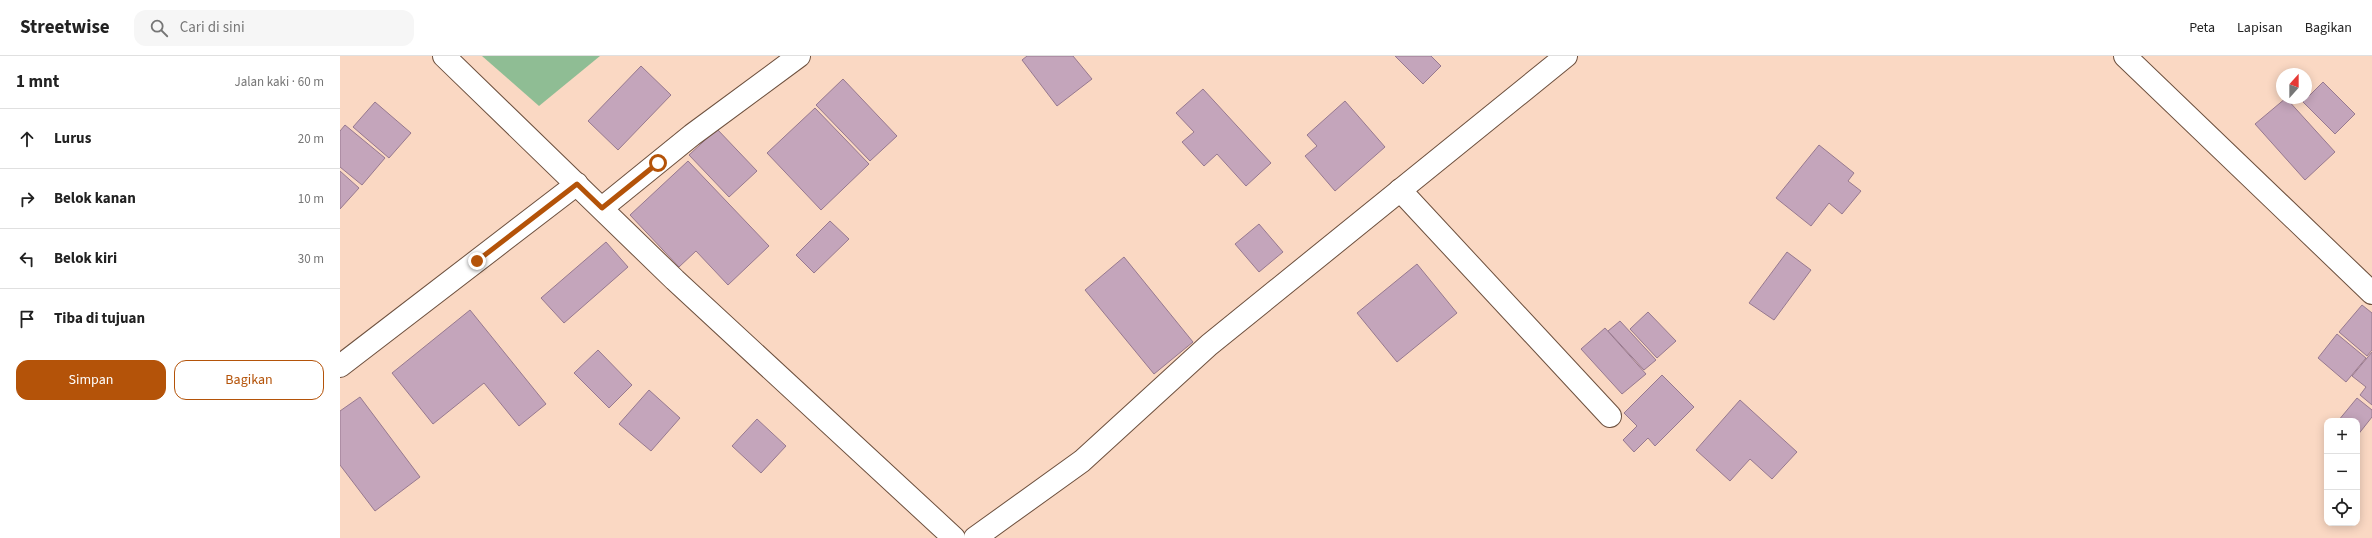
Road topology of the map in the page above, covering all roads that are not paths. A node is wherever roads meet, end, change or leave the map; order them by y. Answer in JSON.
{"nodes":[{"id":1,"x":444,"y":56,"type":"edge"},
{"id":2,"x":798,"y":56,"type":"edge"},
{"id":3,"x":1566,"y":56,"type":"edge"},
{"id":4,"x":2125,"y":56,"type":"edge"},
{"id":5,"x":577,"y":184,"type":"junction"},
{"id":6,"x":1400,"y":190,"type":"junction"},
{"id":7,"x":602,"y":208,"type":"junction"},
{"id":8,"x":2372,"y":293,"type":"edge"},
{"id":9,"x":340,"y":366,"type":"edge"},
{"id":10,"x":1610,"y":416,"type":"dead end"},
{"id":11,"x":954,"y":538,"type":"edge"},
{"id":12,"x":975,"y":538,"type":"edge"}],
"edges":[{"from":1,"to":5,"type":"street"},
{"from":2,"to":7,"type":"street"},
{"from":3,"to":6,"type":"street"},
{"from":4,"to":8,"type":"street"},
{"from":5,"to":7,"type":"street"},
{"from":5,"to":9,"type":"street"},
{"from":6,"to":10,"type":"street"},
{"from":6,"to":12,"type":"street"},
{"from":7,"to":11,"type":"street"}]}
